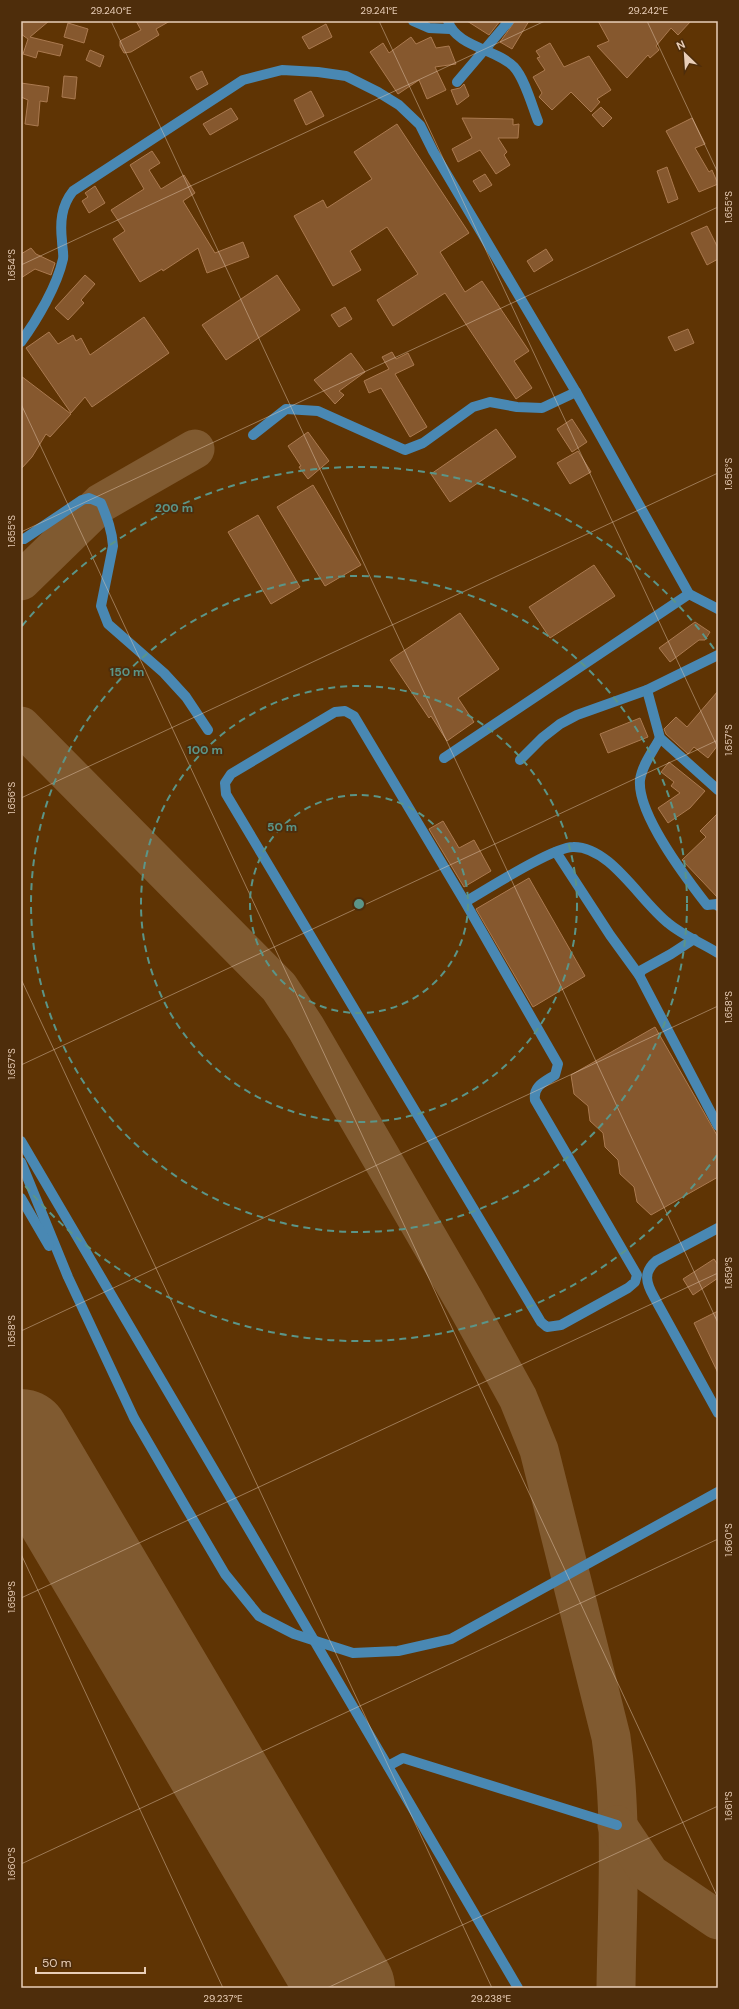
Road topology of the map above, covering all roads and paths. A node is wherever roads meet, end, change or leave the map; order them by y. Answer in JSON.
{"nodes":[{"id":1,"x":413,"y":21,"type":"edge"},
{"id":2,"x":509,"y":21,"type":"edge"},
{"id":3,"x":449,"y":25,"type":"edge"},
{"id":4,"x":484,"y":51,"type":"junction"},
{"id":5,"x":457,"y":82,"type":"dead end"},
{"id":6,"x":538,"y":121,"type":"dead end"},
{"id":7,"x":21,"y":342,"type":"edge"},
{"id":8,"x":576,"y":392,"type":"junction"},
{"id":9,"x":253,"y":435,"type":"dead end"},
{"id":10,"x":21,"y":539,"type":"edge"},
{"id":11,"x":689,"y":594,"type":"junction"},
{"id":12,"x":718,"y":609,"type":"edge"},
{"id":13,"x":718,"y":654,"type":"edge"},
{"id":14,"x":648,"y":690,"type":"junction"},
{"id":15,"x":208,"y":730,"type":"dead end"},
{"id":16,"x":660,"y":738,"type":"junction"},
{"id":17,"x":444,"y":758,"type":"dead end"},
{"id":18,"x":520,"y":760,"type":"dead end"},
{"id":19,"x":718,"y":790,"type":"edge"},
{"id":20,"x":556,"y":852,"type":"junction"},
{"id":21,"x":465,"y":902,"type":"junction"},
{"id":22,"x":718,"y":904,"type":"edge"},
{"id":23,"x":694,"y":939,"type":"junction"},
{"id":24,"x":718,"y":953,"type":"edge"},
{"id":25,"x":639,"y":975,"type":"junction"},
{"id":26,"x":718,"y":1126,"type":"edge"},
{"id":27,"x":21,"y":1141,"type":"edge"},
{"id":28,"x":21,"y":1162,"type":"edge"},
{"id":29,"x":21,"y":1198,"type":"edge"},
{"id":30,"x":718,"y":1228,"type":"edge"},
{"id":31,"x":68,"y":1277,"type":"junction"},
{"id":32,"x":718,"y":1413,"type":"edge"},
{"id":33,"x":718,"y":1492,"type":"edge"},
{"id":34,"x":315,"y":1641,"type":"junction"},
{"id":35,"x":388,"y":1766,"type":"junction"},
{"id":36,"x":617,"y":1825,"type":"dead end"},
{"id":37,"x":518,"y":1988,"type":"edge"}],
"edges":[{"from":1,"to":3,"type":"street"},
{"from":2,"to":4,"type":"street"},
{"from":3,"to":4,"type":"street"},
{"from":4,"to":5,"type":"street"},
{"from":4,"to":6,"type":"street"},
{"from":7,"to":8,"type":"street"},
{"from":8,"to":9,"type":"street"},
{"from":8,"to":11,"type":"street"},
{"from":10,"to":15,"type":"street"},
{"from":11,"to":12,"type":"street"},
{"from":11,"to":17,"type":"street"},
{"from":13,"to":14,"type":"street"},
{"from":14,"to":16,"type":"street"},
{"from":14,"to":18,"type":"street"},
{"from":16,"to":19,"type":"street"},
{"from":16,"to":22,"type":"street"},
{"from":20,"to":21,"type":"street"},
{"from":20,"to":23,"type":"street"},
{"from":20,"to":25,"type":"street"},
{"from":21,"to":21,"type":"street"},
{"from":23,"to":24,"type":"street"},
{"from":23,"to":25,"type":"street"},
{"from":25,"to":26,"type":"street"},
{"from":27,"to":34,"type":"street"},
{"from":28,"to":31,"type":"street"},
{"from":29,"to":31,"type":"street"},
{"from":30,"to":32,"type":"street"},
{"from":31,"to":34,"type":"street"},
{"from":33,"to":34,"type":"street"},
{"from":34,"to":35,"type":"street"},
{"from":35,"to":36,"type":"street"},
{"from":35,"to":37,"type":"street"}]}
